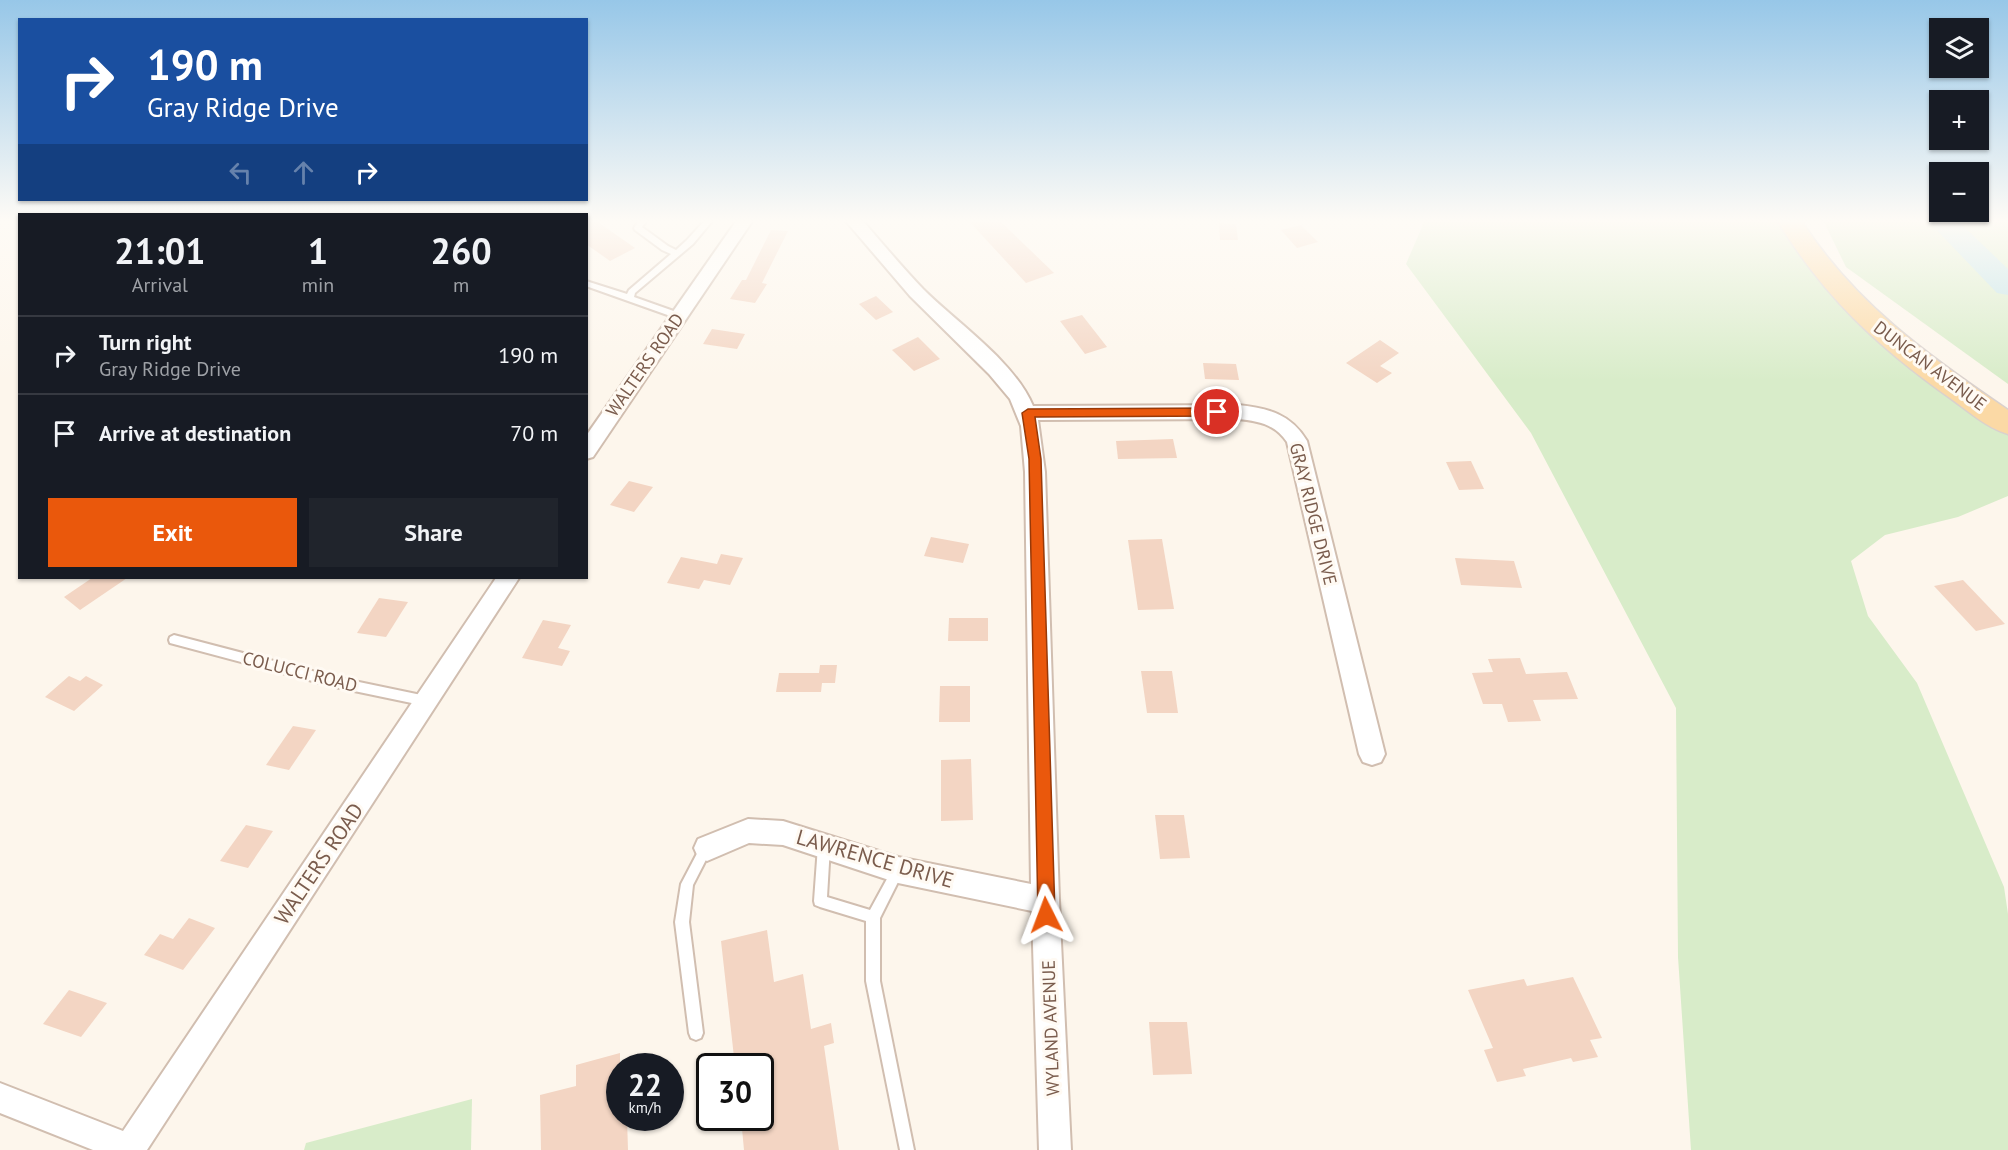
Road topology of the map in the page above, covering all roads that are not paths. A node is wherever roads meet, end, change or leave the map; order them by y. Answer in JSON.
{"nodes":[{"id":1,"x":653,"y":274,"type":"edge"},
{"id":2,"x":708,"y":274,"type":"edge"},
{"id":3,"x":900,"y":274,"type":"edge"},
{"id":4,"x":1824,"y":274,"type":"edge"},
{"id":5,"x":588,"y":284,"type":"edge"},
{"id":6,"x":629,"y":298,"type":"junction"},
{"id":7,"x":679,"y":316,"type":"junction"},
{"id":8,"x":1028,"y":413,"type":"junction"},
{"id":9,"x":595,"y":423,"type":"edge"},
{"id":10,"x":2008,"y":424,"type":"edge"},
{"id":11,"x":588,"y":446,"type":"edge"},
{"id":12,"x":507,"y":579,"type":"edge"},
{"id":13,"x":174,"y":640,"type":"dead end"},
{"id":14,"x":427,"y":701,"type":"junction"},
{"id":15,"x":1372,"y":754,"type":"dead end"},
{"id":16,"x":824,"y":846,"type":"junction"},
{"id":17,"x":707,"y":848,"type":"joint"},
{"id":18,"x":898,"y":870,"type":"junction"},
{"id":19,"x":1045,"y":900,"type":"junction"},
{"id":20,"x":873,"y":917,"type":"junction"},
{"id":21,"x":696,"y":1033,"type":"dead end"},
{"id":22,"x":0,"y":1098,"type":"edge"},
{"id":23,"x":130,"y":1149,"type":"edge"},
{"id":24,"x":907,"y":1150,"type":"edge"},
{"id":25,"x":1055,"y":1150,"type":"edge"}],
"edges":[{"from":1,"to":6,"type":"lane"},
{"from":2,"to":7,"type":"street","name":"WALTERS ROAD"},
{"from":3,"to":8,"type":"street","name":"WYLAND AVENUE"},
{"from":4,"to":10,"type":"main road","name":"DUNCAN AVENUE"},
{"from":5,"to":6,"type":"lane"},
{"from":6,"to":7,"type":"lane"},
{"from":7,"to":9,"type":"street","name":"WALTERS ROAD"},
{"from":8,"to":15,"type":"street","name":"GRAY RIDGE DRIVE"},
{"from":8,"to":19,"type":"street","name":"WYLAND AVENUE"},
{"from":9,"to":11,"type":"street","name":"WALTERS ROAD"},
{"from":12,"to":14,"type":"street","name":"WALTERS ROAD"},
{"from":13,"to":14,"type":"lane","name":"COLUCCI ROAD"},
{"from":14,"to":23,"type":"street","name":"WALTERS ROAD"},
{"from":16,"to":17,"type":"street","name":"LAWRENCE DRIVE"},
{"from":16,"to":18,"type":"street","name":"LAWRENCE DRIVE"},
{"from":16,"to":20,"type":"lane"},
{"from":17,"to":21,"type":"lane"},
{"from":18,"to":19,"type":"street","name":"LAWRENCE DRIVE"},
{"from":18,"to":20,"type":"lane"},
{"from":19,"to":25,"type":"street","name":"WYLAND AVENUE"},
{"from":20,"to":24,"type":"lane"},
{"from":22,"to":23,"type":"street"}]}
